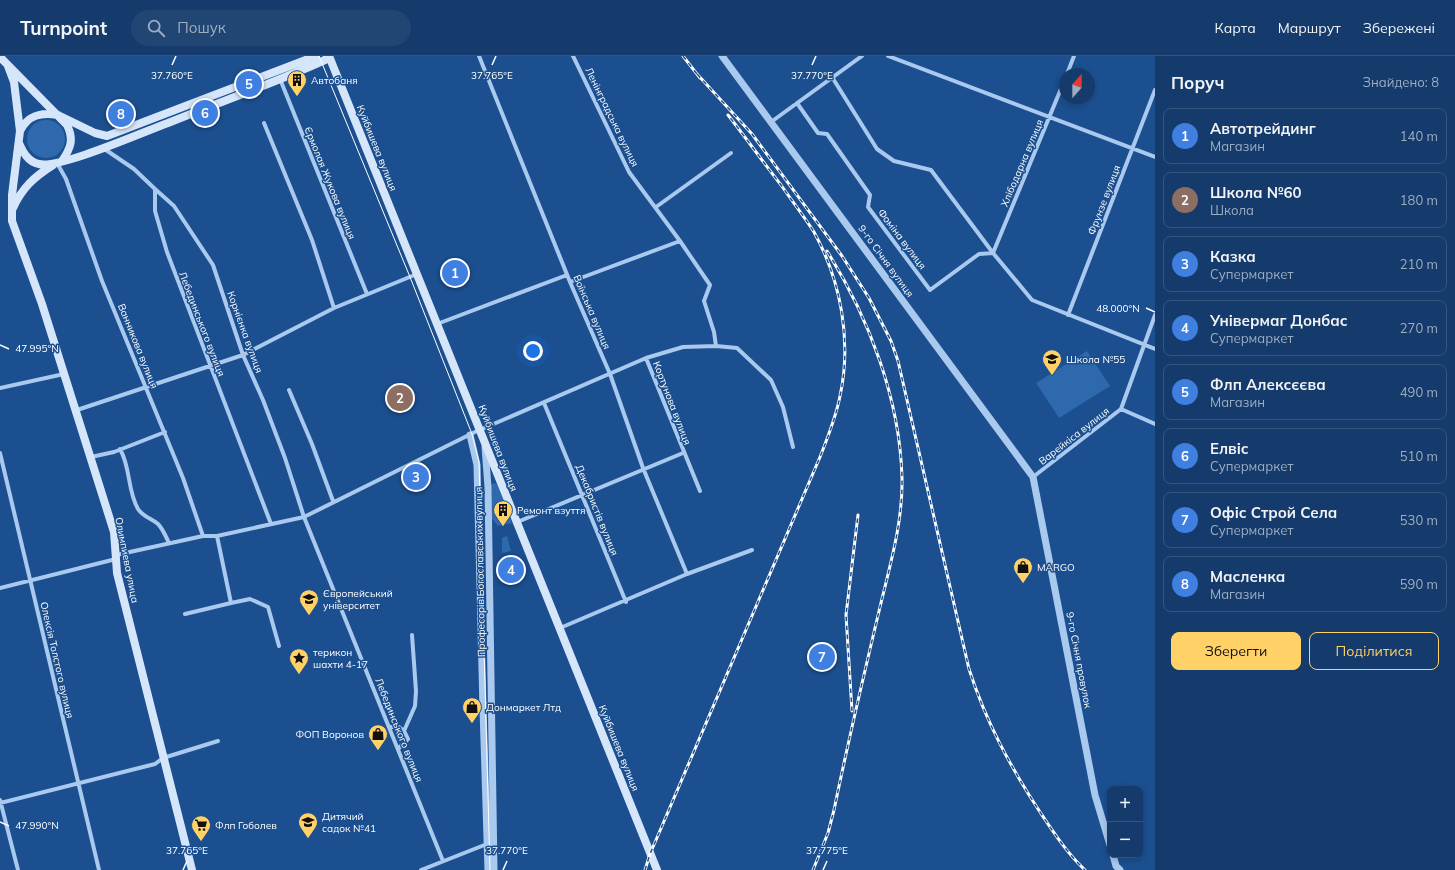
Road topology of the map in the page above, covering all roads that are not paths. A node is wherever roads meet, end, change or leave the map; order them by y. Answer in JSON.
{"nodes":[{"id":1,"x":316,"y":56,"type":"edge"},
{"id":2,"x":328,"y":56,"type":"edge"},
{"id":3,"x":479,"y":56,"type":"edge"},
{"id":4,"x":573,"y":56,"type":"edge"},
{"id":5,"x":722,"y":56,"type":"edge"},
{"id":6,"x":888,"y":56,"type":"edge"},
{"id":7,"x":1074,"y":56,"type":"edge"},
{"id":8,"x":0,"y":57,"type":"edge"},
{"id":9,"x":859,"y":57,"type":"edge"},
{"id":10,"x":6,"y":64,"type":"junction"},
{"id":11,"x":1069,"y":68,"type":"edge"},
{"id":12,"x":280,"y":78,"type":"junction"},
{"id":13,"x":832,"y":78,"type":"junction"},
{"id":14,"x":1155,"y":90,"type":"edge"},
{"id":15,"x":1059,"y":94,"type":"edge"},
{"id":16,"x":797,"y":103,"type":"junction"},
{"id":17,"x":59,"y":116,"type":"junction"},
{"id":18,"x":1050,"y":116,"type":"junction"},
{"id":19,"x":771,"y":122,"type":"junction"},
{"id":20,"x":264,"y":123,"type":"dead end"},
{"id":21,"x":20,"y":131,"type":"junction"},
{"id":22,"x":19,"y":142,"type":"junction"},
{"id":23,"x":103,"y":148,"type":"junction"},
{"id":24,"x":1133,"y":148,"type":"junction"},
{"id":25,"x":731,"y":153,"type":"dead end"},
{"id":26,"x":1155,"y":157,"type":"edge"},
{"id":27,"x":58,"y":163,"type":"junction"},
{"id":28,"x":155,"y":189,"type":"junction"},
{"id":29,"x":656,"y":207,"type":"junction"},
{"id":30,"x":11,"y":212,"type":"junction"},
{"id":31,"x":680,"y":241,"type":"junction"},
{"id":32,"x":993,"y":253,"type":"junction"},
{"id":33,"x":418,"y":274,"type":"junction"},
{"id":34,"x":567,"y":275,"type":"junction"},
{"id":35,"x":570,"y":282,"type":"junction"},
{"id":36,"x":367,"y":294,"type":"junction"},
{"id":37,"x":334,"y":308,"type":"junction"},
{"id":38,"x":1068,"y":315,"type":"junction"},
{"id":39,"x":1155,"y":315,"type":"edge"},
{"id":40,"x":437,"y":324,"type":"junction"},
{"id":41,"x":1144,"y":344,"type":"junction"},
{"id":42,"x":716,"y":346,"type":"junction"},
{"id":43,"x":1155,"y":348,"type":"edge"},
{"id":44,"x":242,"y":355,"type":"junction"},
{"id":45,"x":646,"y":358,"type":"junction"},
{"id":46,"x":209,"y":366,"type":"junction"},
{"id":47,"x":65,"y":374,"type":"junction"},
{"id":48,"x":610,"y":374,"type":"junction"},
{"id":49,"x":146,"y":386,"type":"junction"},
{"id":50,"x":0,"y":388,"type":"edge"},
{"id":51,"x":289,"y":390,"type":"dead end"},
{"id":52,"x":544,"y":403,"type":"junction"},
{"id":53,"x":1121,"y":409,"type":"junction"},
{"id":54,"x":77,"y":410,"type":"junction"},
{"id":55,"x":1155,"y":424,"type":"edge"},
{"id":56,"x":480,"y":430,"type":"junction"},
{"id":57,"x":165,"y":432,"type":"junction"},
{"id":58,"x":470,"y":435,"type":"junction"},
{"id":59,"x":485,"y":443,"type":"junction"},
{"id":60,"x":793,"y":447,"type":"dead end"},
{"id":61,"x":120,"y":449,"type":"junction"},
{"id":62,"x":0,"y":453,"type":"edge"},
{"id":63,"x":683,"y":453,"type":"junction"},
{"id":64,"x":91,"y":457,"type":"junction"},
{"id":65,"x":643,"y":468,"type":"junction"},
{"id":66,"x":1033,"y":477,"type":"junction"},
{"id":67,"x":700,"y":491,"type":"dead end"},
{"id":68,"x":582,"y":494,"type":"junction"},
{"id":69,"x":333,"y":502,"type":"junction"},
{"id":70,"x":304,"y":517,"type":"junction"},
{"id":71,"x":515,"y":523,"type":"junction"},
{"id":72,"x":271,"y":524,"type":"junction"},
{"id":73,"x":203,"y":536,"type":"junction"},
{"id":74,"x":217,"y":536,"type":"junction"},
{"id":75,"x":169,"y":543,"type":"junction"},
{"id":76,"x":752,"y":550,"type":"dead end"},
{"id":77,"x":116,"y":557,"type":"junction"},
{"id":78,"x":687,"y":574,"type":"junction"},
{"id":79,"x":30,"y":580,"type":"junction"},
{"id":80,"x":0,"y":588,"type":"edge"},
{"id":81,"x":626,"y":602,"type":"junction"},
{"id":82,"x":231,"y":603,"type":"junction"},
{"id":83,"x":185,"y":614,"type":"dead end"},
{"id":84,"x":560,"y":628,"type":"junction"},
{"id":85,"x":412,"y":635,"type":"dead end"},
{"id":86,"x":279,"y":646,"type":"dead end"},
{"id":87,"x":492,"y":700,"type":"junction"},
{"id":88,"x":483,"y":709,"type":"junction"},
{"id":89,"x":390,"y":727,"type":"junction"},
{"id":90,"x":404,"y":731,"type":"junction"},
{"id":91,"x":218,"y":741,"type":"dead end"},
{"id":92,"x":398,"y":749,"type":"junction"},
{"id":93,"x":163,"y":758,"type":"junction"},
{"id":94,"x":78,"y":785,"type":"junction"},
{"id":95,"x":0,"y":802,"type":"edge"},
{"id":96,"x":1107,"y":835,"type":"edge"},
{"id":97,"x":490,"y":843,"type":"junction"},
{"id":98,"x":1114,"y":858,"type":"edge"},
{"id":99,"x":443,"y":861,"type":"junction"},
{"id":100,"x":18,"y":870,"type":"edge"},
{"id":101,"x":99,"y":870,"type":"edge"},
{"id":102,"x":192,"y":870,"type":"edge"},
{"id":103,"x":421,"y":870,"type":"edge"},
{"id":104,"x":488,"y":870,"type":"edge"},
{"id":105,"x":494,"y":870,"type":"edge"},
{"id":106,"x":657,"y":870,"type":"edge"},
{"id":107,"x":1120,"y":870,"type":"edge"}],
"edges":[{"from":1,"to":17,"type":"main road"},
{"from":2,"to":12,"type":"main road"},
{"from":2,"to":33,"type":"main road","name":"Куйбишева вулиця"},
{"from":3,"to":34,"type":"street","name":"Воїнська вулиця"},
{"from":4,"to":29,"type":"street","name":"Ленінградська вулиця"},
{"from":5,"to":19,"type":"street","name":"9-го Січня вулиця"},
{"from":6,"to":18,"type":"street"},
{"from":7,"to":11,"type":"street"},
{"from":8,"to":10,"type":"main road"},
{"from":9,"to":13,"type":"street"},
{"from":10,"to":17,"type":"main road"},
{"from":10,"to":21,"type":"main road"},
{"from":12,"to":23,"type":"main road"},
{"from":12,"to":36,"type":"street","name":"Єрмолая Жукова вулиця"},
{"from":13,"to":16,"type":"street"},
{"from":13,"to":32,"type":"street"},
{"from":14,"to":24,"type":"street","name":"Фрунзе вулиця"},
{"from":15,"to":18,"type":"street","name":"Хлібодарна вулиця"},
{"from":16,"to":19,"type":"street"},
{"from":16,"to":32,"type":"street","name":"Фоміна вулиця"},
{"from":17,"to":21,"type":"main road"},
{"from":17,"to":27,"type":"main road"},
{"from":18,"to":24,"type":"street"},
{"from":18,"to":32,"type":"street","name":"Хлібодарна вулиця"},
{"from":19,"to":66,"type":"street","name":"9-го Січня вулиця"},
{"from":20,"to":37,"type":"street"},
{"from":21,"to":22,"type":"main road"},
{"from":22,"to":27,"type":"main road"},
{"from":22,"to":30,"type":"main road"},
{"from":23,"to":27,"type":"main road"},
{"from":23,"to":28,"type":"street"},
{"from":24,"to":26,"type":"street"},
{"from":24,"to":38,"type":"street","name":"Фрунзе вулиця"},
{"from":25,"to":29,"type":"street"},
{"from":27,"to":30,"type":"main road"},
{"from":27,"to":49,"type":"street","name":"Ванникова вулиця"},
{"from":28,"to":44,"type":"street","name":"Корнієнка вулиця"},
{"from":28,"to":46,"type":"street","name":"Лебединського вулиця"},
{"from":29,"to":31,"type":"street","name":"Ленінградська вулиця"},
{"from":30,"to":47,"type":"main road","name":"Олимпиева улица"},
{"from":31,"to":35,"type":"street"},
{"from":31,"to":42,"type":"street","name":"Ленінградська вулиця"},
{"from":32,"to":38,"type":"street"},
{"from":33,"to":36,"type":"street"},
{"from":33,"to":40,"type":"main road","name":"Куйбишева вулиця"},
{"from":34,"to":35,"type":"street","name":"Воїнська вулиця"},
{"from":34,"to":40,"type":"street"},
{"from":35,"to":48,"type":"street","name":"Воїнська вулиця"},
{"from":36,"to":37,"type":"street"},
{"from":37,"to":44,"type":"street"},
{"from":38,"to":41,"type":"street"},
{"from":39,"to":41,"type":"street","name":"Варейкіса вулиця"},
{"from":40,"to":56,"type":"main road","name":"Куйбишева вулиця"},
{"from":41,"to":43,"type":"street"},
{"from":41,"to":53,"type":"street","name":"Варейкіса вулиця"},
{"from":42,"to":45,"type":"street","name":"Кортунова вулиця"},
{"from":42,"to":60,"type":"street","name":"Кортунова вулиця"},
{"from":44,"to":46,"type":"street"},
{"from":44,"to":70,"type":"street","name":"Корнієнка вулиця"},
{"from":45,"to":48,"type":"street"},
{"from":45,"to":63,"type":"street","name":"Кортунова вулиця"},
{"from":46,"to":49,"type":"street"},
{"from":46,"to":72,"type":"street","name":"Лебединського вулиця"},
{"from":47,"to":50,"type":"street"},
{"from":47,"to":54,"type":"main road","name":"Олимпиева улица"},
{"from":48,"to":52,"type":"street"},
{"from":48,"to":65,"type":"street","name":"Воїнська вулиця"},
{"from":49,"to":54,"type":"street"},
{"from":49,"to":57,"type":"street","name":"Ванникова вулиця"},
{"from":51,"to":69,"type":"street"},
{"from":52,"to":56,"type":"street"},
{"from":52,"to":68,"type":"street","name":"Декабристів вулиця"},
{"from":53,"to":55,"type":"street"},
{"from":53,"to":66,"type":"street","name":"Варейкіса вулиця"},
{"from":54,"to":64,"type":"main road","name":"Олимпиева улица"},
{"from":56,"to":58,"type":"street"},
{"from":56,"to":59,"type":"main road","name":"Куйбишева вулиця"},
{"from":57,"to":61,"type":"street"},
{"from":57,"to":73,"type":"street","name":"Ванникова вулиця"},
{"from":58,"to":69,"type":"street"},
{"from":58,"to":88,"type":"street","name":"Професорів Богославських вулиця"},
{"from":59,"to":71,"type":"main road","name":"Куйбишева вулиця"},
{"from":59,"to":87,"type":"street","name":"Професорів Богославських вулиця"},
{"from":61,"to":64,"type":"street"},
{"from":61,"to":75,"type":"street"},
{"from":62,"to":79,"type":"street","name":"Олексія Толстого вулиця"},
{"from":63,"to":65,"type":"street"},
{"from":63,"to":67,"type":"street","name":"Кортунова вулиця"},
{"from":64,"to":77,"type":"main road","name":"Олимпиева улица"},
{"from":65,"to":68,"type":"street"},
{"from":65,"to":78,"type":"street","name":"Воїнська вулиця"},
{"from":66,"to":96,"type":"street","name":"9-го Січня провулок"},
{"from":68,"to":71,"type":"street"},
{"from":68,"to":81,"type":"street","name":"Декабристів вулиця"},
{"from":69,"to":70,"type":"street"},
{"from":70,"to":72,"type":"street"},
{"from":70,"to":89,"type":"street","name":"Лебединського вулиця"},
{"from":71,"to":84,"type":"main road","name":"Куйбишева вулиця"},
{"from":72,"to":74,"type":"street"},
{"from":73,"to":74,"type":"street"},
{"from":73,"to":75,"type":"street"},
{"from":74,"to":82,"type":"street"},
{"from":75,"to":77,"type":"street"},
{"from":76,"to":78,"type":"street"},
{"from":77,"to":79,"type":"street"},
{"from":77,"to":93,"type":"main road","name":"Олимпиева улица"},
{"from":78,"to":81,"type":"street"},
{"from":79,"to":80,"type":"street"},
{"from":79,"to":94,"type":"street","name":"Олексія Толстого вулиця"},
{"from":81,"to":84,"type":"street"},
{"from":82,"to":83,"type":"street"},
{"from":82,"to":86,"type":"street"},
{"from":84,"to":106,"type":"main road","name":"Куйбишева вулиця"},
{"from":85,"to":90,"type":"street"},
{"from":87,"to":88,"type":"street"},
{"from":87,"to":97,"type":"street","name":"Професорів Богославських вулиця"},
{"from":88,"to":97,"type":"street","name":"Професорів Богославських вулиця"},
{"from":89,"to":90,"type":"street"},
{"from":89,"to":92,"type":"street","name":"Лебединського вулиця"},
{"from":90,"to":92,"type":"street"},
{"from":91,"to":93,"type":"street"},
{"from":92,"to":99,"type":"street","name":"Лебединського вулиця"},
{"from":93,"to":94,"type":"street"},
{"from":93,"to":102,"type":"main road","name":"Олимпиева улица"},
{"from":94,"to":95,"type":"street"},
{"from":94,"to":101,"type":"street","name":"Олексія Толстого вулиця"},
{"from":95,"to":100,"type":"street"},
{"from":97,"to":99,"type":"street"},
{"from":97,"to":104,"type":"street","name":"Професорів Богославських вулиця"},
{"from":97,"to":105,"type":"street","name":"Професорів Богославських вулиця"},
{"from":98,"to":107,"type":"street"},
{"from":99,"to":103,"type":"street"}]}
